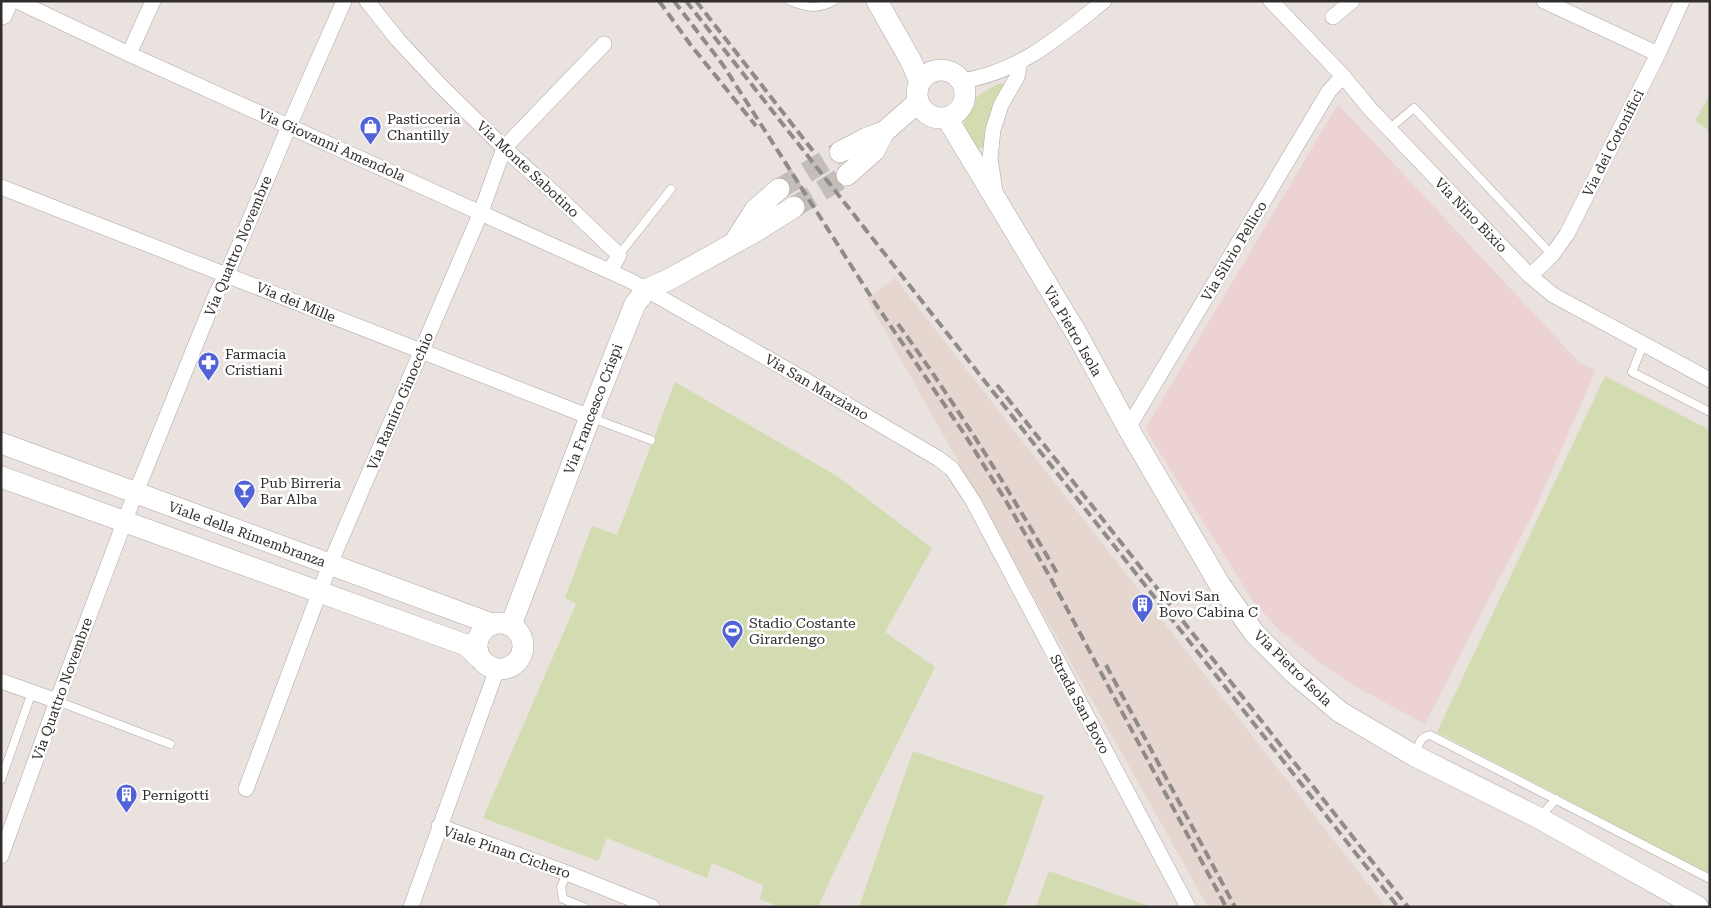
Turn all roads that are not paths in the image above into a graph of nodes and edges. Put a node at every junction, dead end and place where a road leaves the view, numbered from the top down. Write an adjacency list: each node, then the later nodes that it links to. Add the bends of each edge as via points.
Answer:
1 (6, 1): 14 (main road)
2 (18, 1): 17 (street, Via Giovanni Amendola)
3 (152, 1): 17 (street)
4 (344, 1): 24 (street, Via Quattro Novembre)
5 (366, 1): 27 (street, Via Monte Sabotino, via 441,86)
6 (790, 1): 7 (lane, via 807,8)
7 (834, 1)
8 (876, 1): 22 (street, via 911,61)
9 (1104, 1): 19 (street, via 1036,54)
10 (1271, 1): 20 (street, Via Nino Bixio)
11 (1352, 1): 15 (street)
12 (1544, 1): 18 (street)
13 (1682, 1): 18 (street, Via dei Cotonifici)
14 (1, 13)
15 (1333, 18)
16 (604, 44): 27 (street, Via Ramiro Ginocchio)
17 (129, 54): 24 (street, Via Giovanni Amendola)
18 (1658, 54): 38 (street, Via dei Cotonifici, via 1566,234)
19 (1020, 62): 21 (street, via 979,78); 33 (street, via 1017,78 1001,105 993,130 990,158)
20 (1343, 76): 25 (street, Via Nino Bixio); 48 (street, Via Silvio Pellico, via 1329,91)
21 (961, 81): 22 (street, via 948,71 932,72 925,76); 23 (street, via 965,99 955,114)
22 (919, 92): 23 (street, via 922,110 938,118); 26 (street)
23 (947, 118): 33 (street, Via Pietro Isola)
24 (289, 126): 35 (street, Via Giovanni Amendola); 40 (street, Via Quattro Novembre)
25 (1389, 129): 38 (lane, via 1414,108); 41 (street, Via Nino Bixio)
26 (884, 132): 28 (street); 29 (street, via 874,151)
27 (504, 148): 35 (street, Via Ramiro Ginocchio); 37 (street, Via Monte Sabotino)
28 (840, 152)
29 (847, 175)
30 (1, 187): 40 (street, Via dei Mille)
31 (670, 189): 37 (lane)
32 (779, 189): 36 (street, via 755,210)
33 (996, 200): 48 (street, Via Pietro Isola, via 1078,336)
34 (794, 207): 36 (street)
35 (481, 212): 39 (street, Via Giovanni Amendola); 44 (street, Via Ramiro Ginocchio)
36 (734, 242): 42 (street)
37 (619, 254): 39 (street)
38 (1552, 255): 41 (street, Via dei Cotonifici)
39 (610, 272): 42 (street, Via Giovanni Amendola)
40 (227, 274): 44 (street, Via dei Mille); 52 (street, Via Quattro Novembre)
41 (1530, 276): 43 (street, Via Nino Bixio, via 1553,295)
42 (647, 289): 47 (street, Via Francesco Crispi, via 635,304); 53 (street, Via San Marziano, via 938,459 952,469)
43 (1643, 345): 45 (street, Via Nino Bixio); 46 (lane, via 1632,372)
44 (421, 352): 47 (street, Via dei Mille); 55 (street, Via Ramiro Ginocchio)
45 (1710, 380)
46 (1710, 412)
47 (590, 417): 49 (lane); 57 (street, Via Francesco Crispi)
48 (1128, 428): 64 (street, Via Pietro Isola, via 1220,585 1255,634 1340,712)
49 (651, 440)
50 (1, 443): 52 (street, Viale della Rimembranza)
51 (1, 477): 54 (street)
52 (136, 493): 54 (street, Via Quattro Novembre); 55 (street, Viale della Rimembranza)
53 (973, 501): 76 (street, Strada San Bovo)
54 (125, 522): 56 (street); 62 (street, Via Quattro Novembre)
55 (330, 564): 56 (street, Via Ramiro Ginocchio); 57 (street, Viale della Rimembranza)
56 (320, 592): 58 (street, via 466,645); 66 (street, Via Ramiro Ginocchio)
57 (501, 625): 58 (street, via 481,632 476,645); 59 (street, via 516,630 523,642 521,657 511,667)
58 (479, 658): 59 (street)
59 (497, 670): 69 (street)
60 (1, 681): 61 (street)
61 (32, 692): 62 (street); 65 (lane)
62 (57, 701): 63 (lane); 70 (street, Via Quattro Novembre)
63 (170, 744)
64 (1415, 756): 67 (lane, via 1421,740 1430,735); 68 (street, Via Pietro Isola)
65 (1, 780)
66 (246, 789)
67 (1556, 799): 68 (lane); 72 (lane)
68 (1539, 818): 77 (street, Via Pietro Isola)
69 (440, 826): 71 (street, Viale Pinan Cichero); 73 (street, Viale Pinan Cichero)
70 (1, 856)
71 (567, 873): 74 (lane, via 561,887 563,899); 75 (street, Viale Pinan Cichero)
72 (1710, 879)
73 (411, 907)
74 (584, 907)
75 (652, 907)
76 (1188, 907)
77 (1698, 907)

